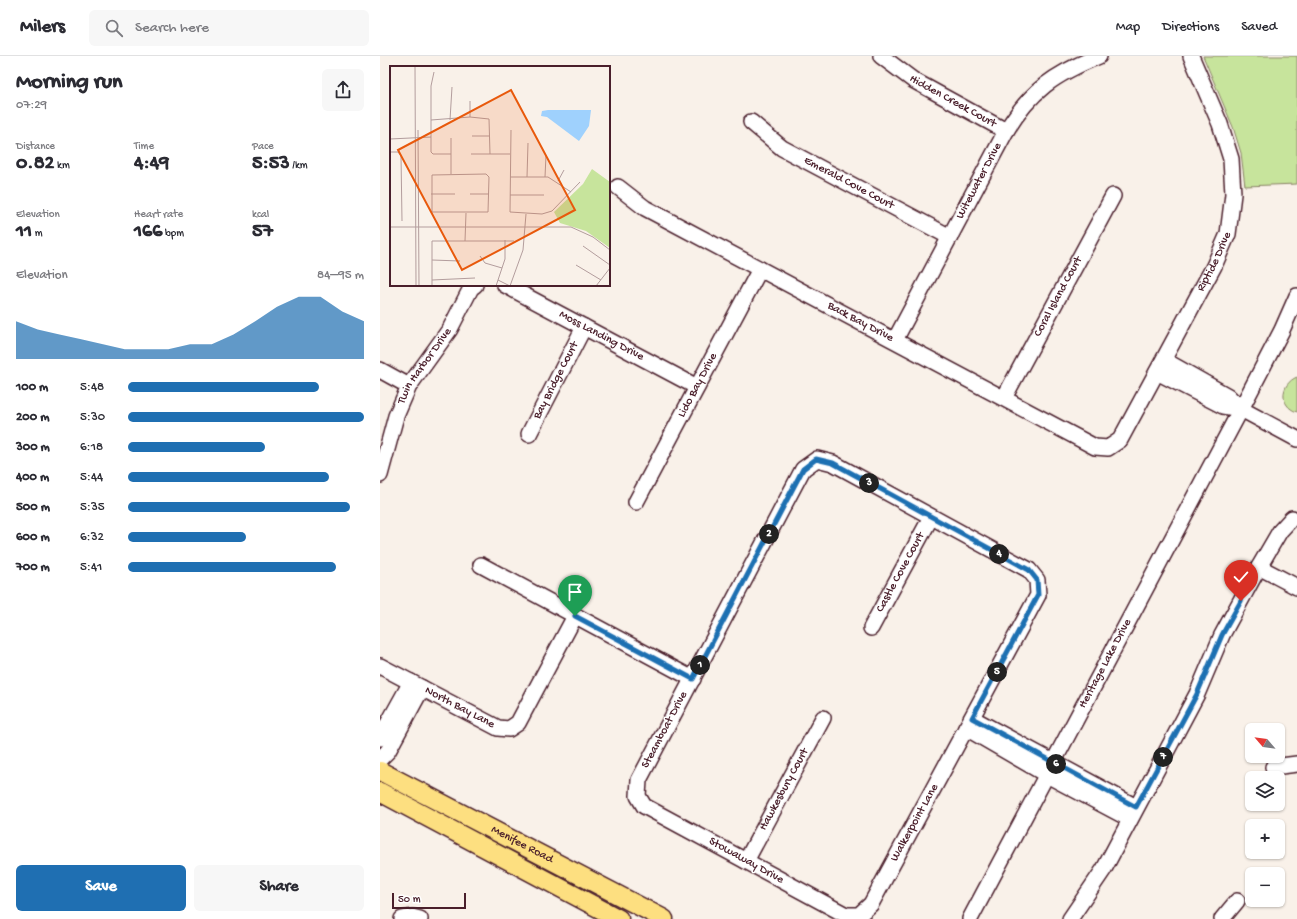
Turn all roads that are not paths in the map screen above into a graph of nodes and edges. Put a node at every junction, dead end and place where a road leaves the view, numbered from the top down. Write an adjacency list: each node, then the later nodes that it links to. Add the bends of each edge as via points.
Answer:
1 (881, 56): 6 (street, Hidden Creek Court, via 913,80)
2 (1099, 56): 4 (street, Witewater Drive)
3 (1191, 56): 16 (street, Riptide Drive, via 1220,124 1231,159 1233,194 1228,234 1214,266)
4 (1070, 61): 6 (street, Witewater Drive, via 1019,110)
5 (751, 122): 9 (street, Emerald Cove Court, via 782,148)
6 (1006, 131): 9 (street, Witewater Drive)
7 (618, 187): 10 (street, Back Bay Drive, via 645,208)
8 (1113, 196): 20 (street, Coral Island Court)
9 (950, 237): 15 (street, Witewater Drive)
10 (760, 269): 15 (street, Back Bay Drive); 19 (street, Lido Bay Drive)
11 (474, 286): 18 (street, Twin Harbor Drive, via 450,329)
12 (507, 286): 14 (street, Moss Landing Drive)
13 (1297, 296): 21 (street, Heritage Lake Drive)
14 (584, 327): 19 (street, Moss Landing Drive); 22 (street, Bay Bridge Court)
15 (895, 340): 20 (street, Back Bay Drive)
16 (1160, 366): 21 (street, via 1228,396); 24 (street, Riptide Drive, via 1120,440)
17 (380, 370): 18 (street)
18 (409, 386): 25 (street, Twin Harbor Drive, via 396,416)
19 (697, 387): 26 (street, Lido Bay Drive)
20 (1004, 398): 24 (street, Back Bay Drive, via 1095,448)
21 (1241, 409): 23 (street); 43 (street, Heritage Lake Drive)
22 (529, 434)
23 (1297, 439)
24 (1108, 448)
25 (380, 475)
26 (636, 502)
27 (931, 517): 33 (street, Castle Cove Court); 35 (street, Steamboat Drive, via 833,463 816,459 803,469); 38 (street, Walkerpoint Lane, via 1029,570 1037,580 1038,595)
28 (1292, 518): 30 (street, via 1280,531)
29 (481, 565): 32 (street)
30 (1259, 567): 31 (street); 47 (street, via 1222,635 1197,694)
31 (1297, 587)
32 (575, 616): 35 (street); 36 (street, North Bay Lane, via 518,723 509,730 498,728)
33 (871, 628)
34 (380, 666): 36 (street, North Bay Lane)
35 (693, 679): 46 (street, Steamboat Drive, via 638,780)
36 (416, 685): 39 (street); 40 (street, via 388,750)
37 (823, 718): 48 (street, Hawkesbury Court)
38 (969, 723): 43 (street); 50 (street, Walkerpoint Lane, via 871,904)
39 (380, 738)
40 (380, 759)
41 (1297, 764): 42 (street)
42 (1273, 767)
43 (1050, 769): 47 (street); 55 (street, Heritage Lake Drive)
44 (380, 771): 54 (main road, Menifee Road)
45 (380, 792): 53 (main road, Menifee Road)
46 (638, 796): 48 (street, Stowaway Drive, via 644,806)
47 (1133, 813): 56 (street, via 1104,869)
48 (746, 861): 50 (street, Stowaway Drive, via 846,915)
49 (1236, 901): 57 (street)
50 (859, 915)
51 (403, 918): 52 (street)
52 (420, 919)
53 (619, 919)
54 (664, 919)
55 (970, 919)
56 (1070, 919)
57 (1222, 919)

